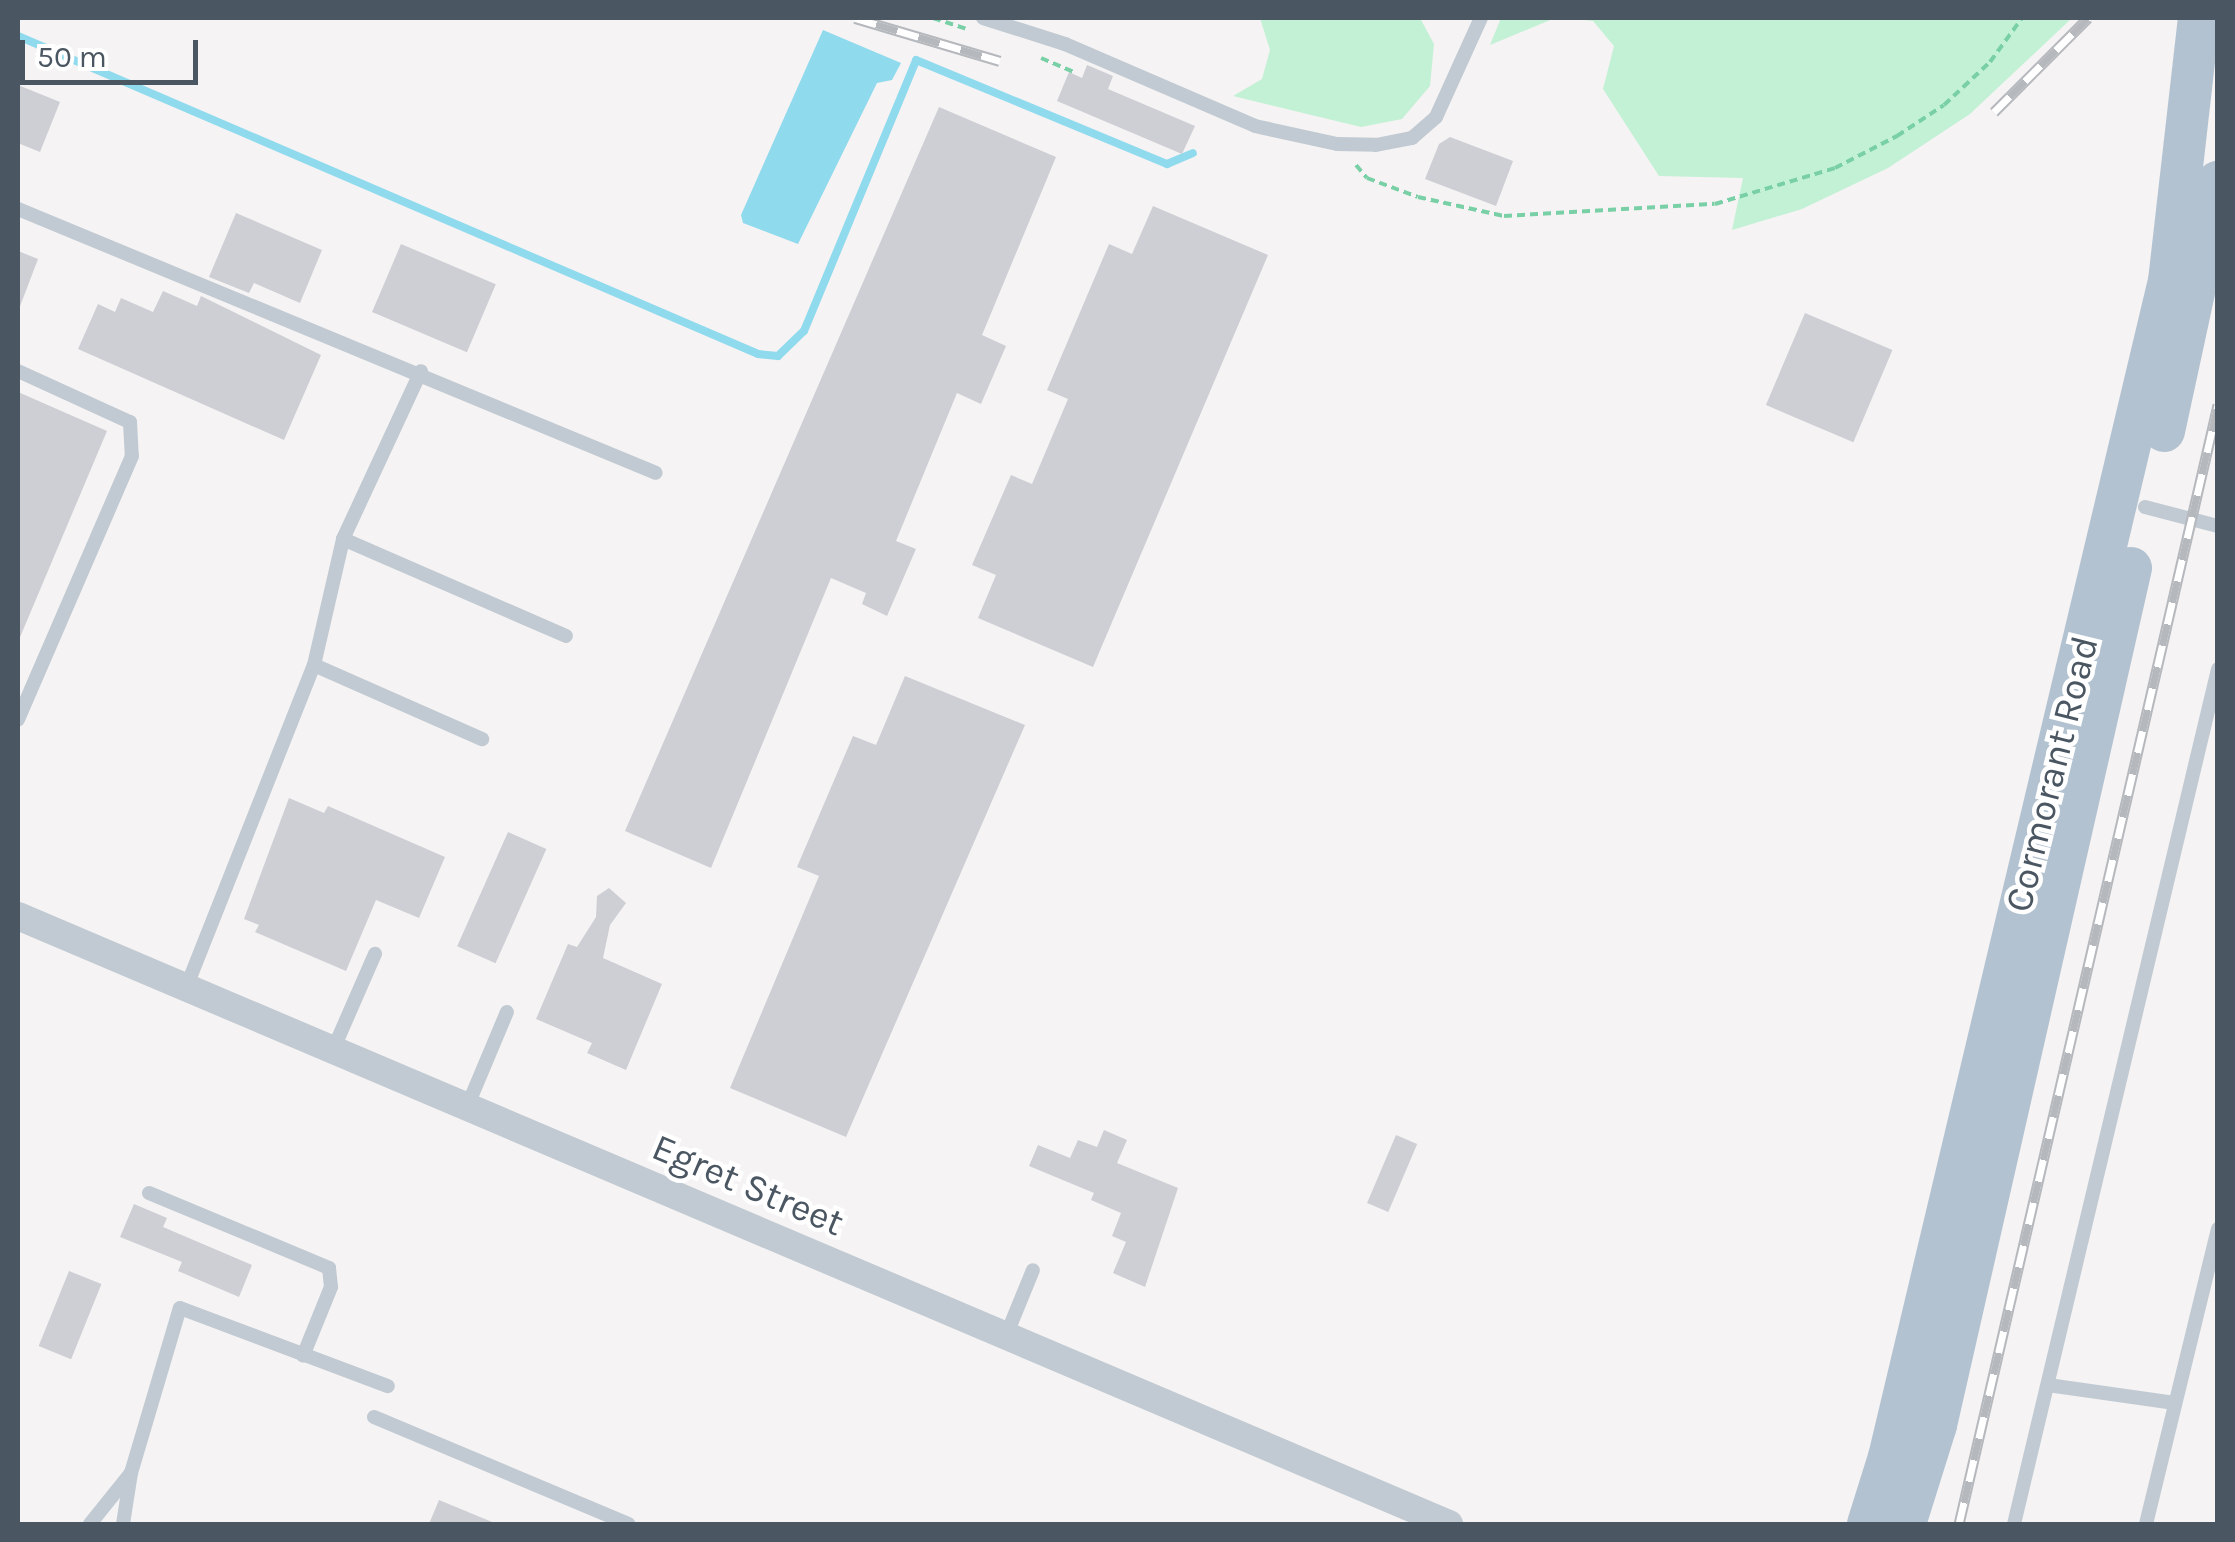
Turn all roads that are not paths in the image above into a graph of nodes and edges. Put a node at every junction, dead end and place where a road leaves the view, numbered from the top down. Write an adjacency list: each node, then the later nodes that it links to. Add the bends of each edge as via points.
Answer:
1 (982, 18): 2 (lane, via 1065,44 1255,126 1337,144 1412,138 1436,117)
2 (1481, 18)
3 (2199, 18): 37 (main road, Cormorant Road, via 2169,282)
4 (2218, 182): 9 (main road, Cormorant Road, via 2200,289)
5 (18, 209): 7 (lane)
6 (18, 371): 15 (lane, via 130,422 132,456)
7 (420, 371): 8 (lane); 11 (lane)
8 (656, 472)
9 (2146, 507): 10 (lane); 38 (main road, Cormorant Road, via 1936,1425)
10 (2218, 526)
11 (343, 539): 12 (lane); 13 (lane)
12 (566, 636)
13 (314, 665): 16 (lane); 19 (lane)
14 (2218, 669): 28 (lane)
15 (18, 719)
16 (482, 739)
17 (18, 916): 19 (street, Egret Street)
18 (375, 954): 21 (lane)
19 (186, 988): 21 (street, Egret Street)
20 (507, 1012): 22 (lane)
21 (333, 1050): 22 (street, Egret Street)
22 (467, 1106): 26 (street, Egret Street)
23 (149, 1193): 27 (lane, via 330,1268 332,1287)
24 (2218, 1229): 30 (lane)
25 (1032, 1270): 26 (lane)
26 (1006, 1336): 36 (street, Egret Street)
27 (303, 1356): 29 (lane); 32 (lane, via 180,1308)
28 (2048, 1385): 30 (lane); 39 (lane)
29 (388, 1386)
30 (2175, 1403): 40 (lane)
31 (374, 1417): 35 (lane)
32 (131, 1473): 33 (lane); 34 (lane)
33 (90, 1524)
34 (123, 1524)
35 (628, 1524)
36 (1450, 1524)
37 (1868, 1524)
38 (1905, 1524)
39 (2014, 1524)
40 (2146, 1524)

